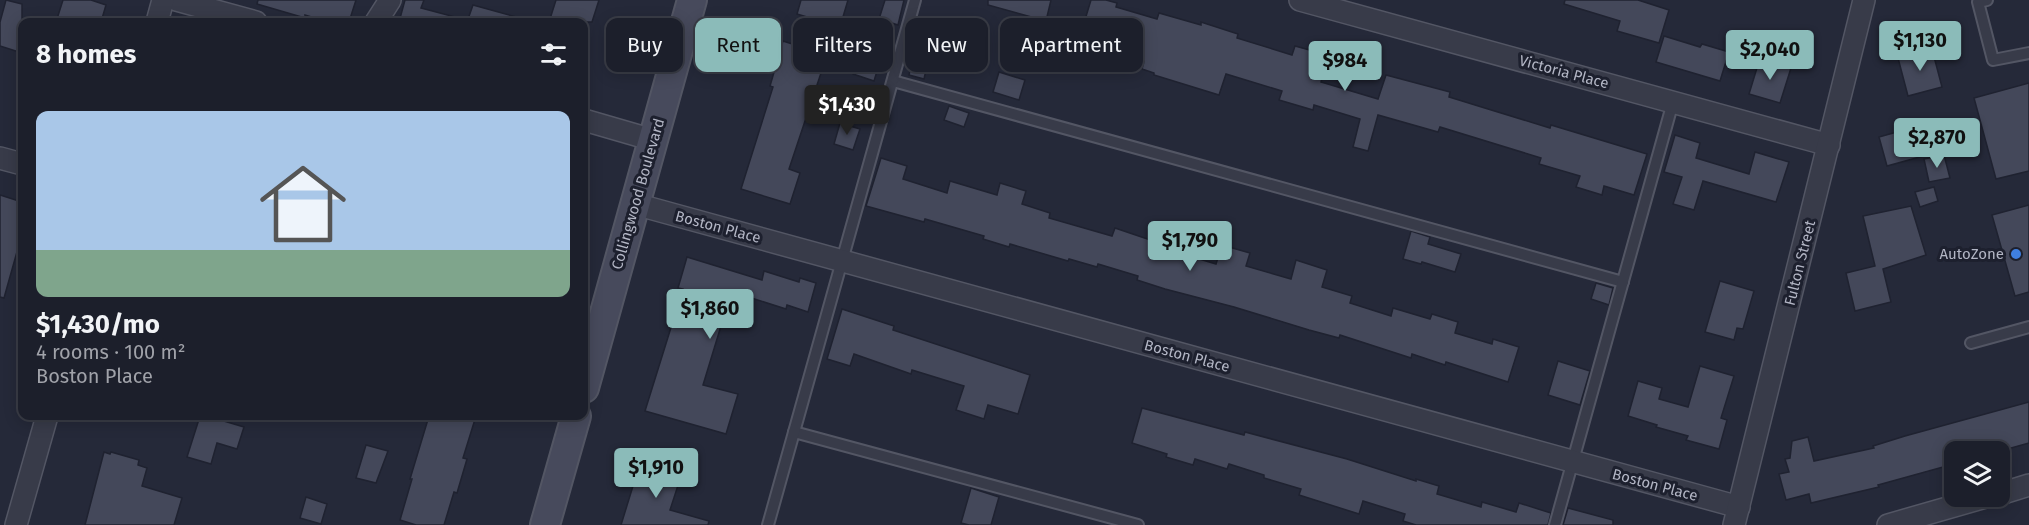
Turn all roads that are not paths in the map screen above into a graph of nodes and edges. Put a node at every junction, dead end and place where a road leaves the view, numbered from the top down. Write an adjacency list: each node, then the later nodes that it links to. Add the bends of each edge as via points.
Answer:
1 (163, 0): 9 (street)
2 (176, 0): 10 (street)
3 (390, 0): 11 (street)
4 (692, 0): 16 (main road, Collingwood Boulevard)
5 (915, 0): 13 (lane)
6 (1300, 0): 14 (street, Victoria Place)
7 (1864, 0): 17 (street, Fulton Street)
8 (1987, 0): 12 (lane, via 1978,2 1993,60)
9 (158, 18)
10 (241, 18)
11 (379, 18)
12 (2029, 53)
13 (892, 81): 21 (lane); 22 (lane)
14 (1673, 102): 17 (street, Victoria Place); 22 (lane)
15 (588, 121): 16 (street)
16 (653, 140): 20 (main road, Collingwood Boulevard)
17 (1829, 145): 34 (street, Fulton Street)
18 (0, 158): 19 (street)
19 (18, 163)
20 (635, 204): 21 (street, Boston Place); 23 (main road, Collingwood Boulevard)
21 (842, 261): 29 (lane); 30 (street, Boston Place)
22 (1623, 282): 30 (lane)
23 (592, 325): 26 (main road, Collingwood Boulevard)
24 (2029, 327): 25 (lane)
25 (1971, 343)
26 (588, 356)
27 (47, 420): 35 (street)
28 (575, 420): 36 (main road)
29 (794, 432): 37 (lane); 38 (lane)
30 (1573, 463): 34 (street, Boston Place); 39 (lane)
31 (2029, 485): 32 (street)
32 (2010, 491)
33 (1951, 507): 40 (street)
34 (1736, 516)
35 (16, 525)
36 (545, 525)
37 (768, 525)
38 (1138, 525)
39 (1555, 525)
40 (1888, 525)

